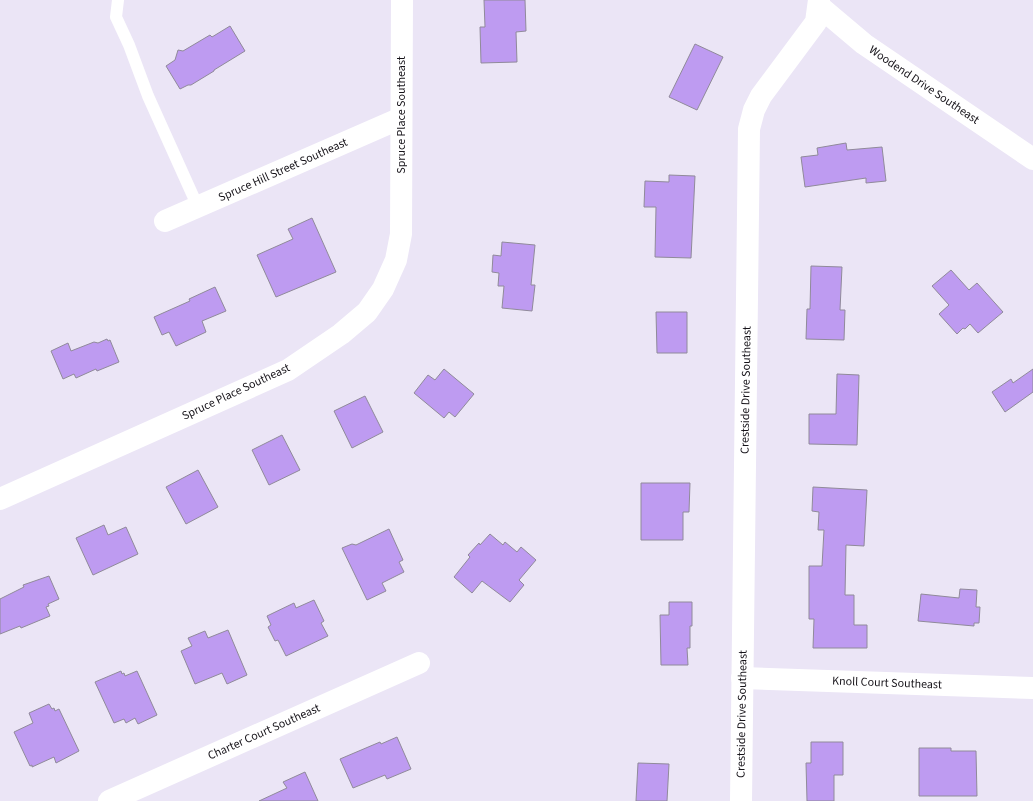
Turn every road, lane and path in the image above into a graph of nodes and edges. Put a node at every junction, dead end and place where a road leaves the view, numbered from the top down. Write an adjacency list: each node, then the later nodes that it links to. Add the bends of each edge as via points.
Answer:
1 (118, 0): 6 (lane, via 116,17)
2 (402, 0): 4 (street, Spruce Place Southeast)
3 (819, 3): 5 (street, Woodend Drive Southeast, via 864,44); 10 (street, Crestside Drive Southeast, via 816,22 761,96 749,129)
4 (401, 118): 6 (street, Spruce Hill Street Southeast); 8 (street, Spruce Place Southeast, via 401,234 396,260 383,289 367,312 341,334 288,370)
5 (1033, 159)
6 (198, 207): 7 (street, Spruce Hill Street Southeast)
7 (165, 221)
8 (0, 499)
9 (419, 663): 12 (street, Charter Court Southeast)
10 (742, 678): 11 (street, Knoll Court Southeast); 13 (street, Crestside Drive Southeast)
11 (1033, 688)
12 (109, 801)
13 (740, 801)

